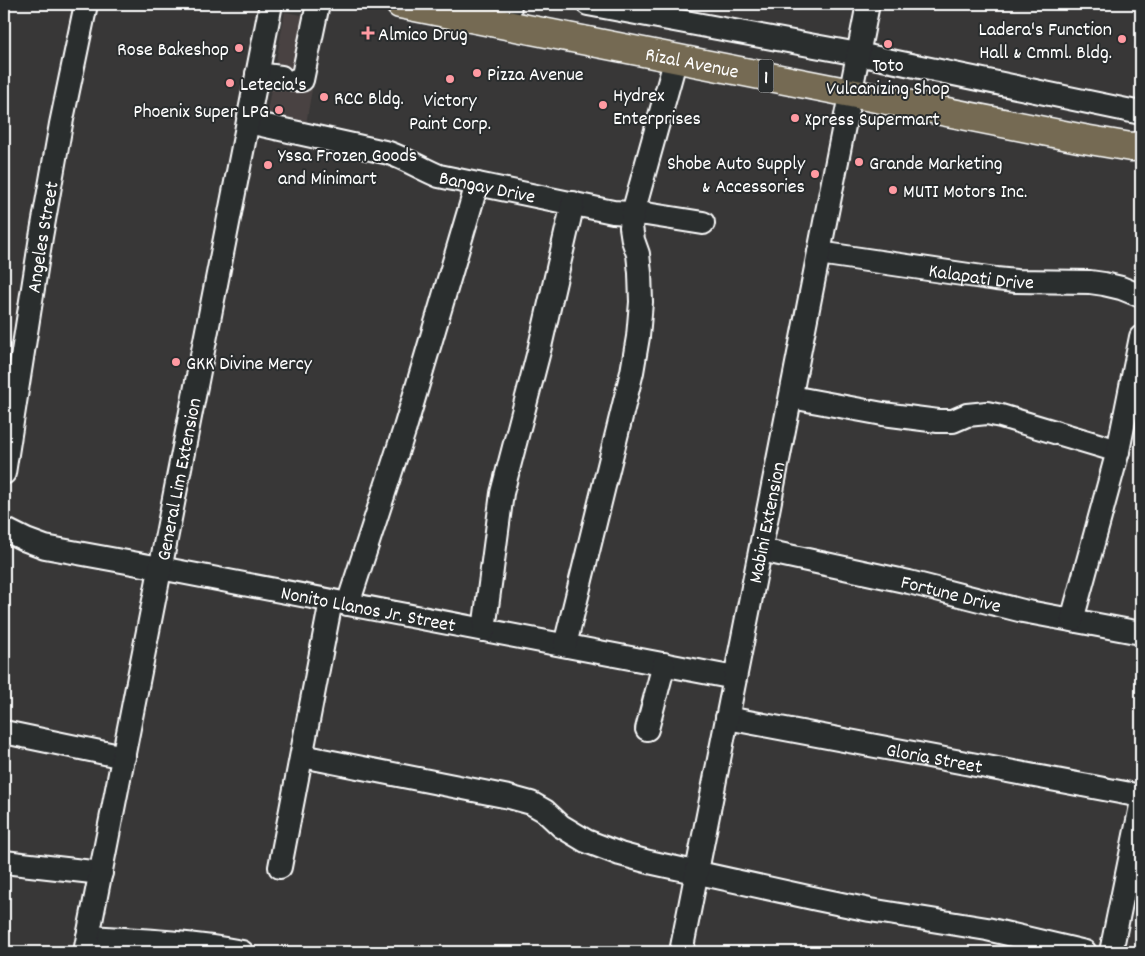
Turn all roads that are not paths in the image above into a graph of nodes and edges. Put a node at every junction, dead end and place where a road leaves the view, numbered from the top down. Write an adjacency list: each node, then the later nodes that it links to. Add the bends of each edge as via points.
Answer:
1 (86, 4): 24 (street, Angeles Street, via 41,237)
2 (271, 4): 10 (street, General Lim Extension)
3 (318, 4): 10 (street, via 302,80)
4 (400, 4): 7 (main road, Rizal Avenue / 1)
5 (588, 4): 8 (street)
6 (868, 4): 8 (street, Mabini Extension)
7 (509, 14): 9 (main road, Rizal Avenue / 1)
8 (858, 54): 11 (street, Mabini Extension); 12 (street)
9 (676, 58): 11 (main road, Rizal Avenue / 1); 17 (street)
10 (257, 74): 13 (street, General Lim Extension)
11 (851, 93): 14 (main road, Rizal Avenue / 1); 19 (street, Mabini Extension)
12 (1141, 113)
13 (248, 122): 15 (street, Bangay Drive, via 388,153 439,176); 27 (street, General Lim Extension)
14 (1138, 149)
15 (477, 184): 16 (street, Bangay Drive); 28 (street, via 405,428)
16 (573, 203): 17 (street, Bangay Drive); 30 (street, via 502,494)
17 (633, 213): 18 (street, Bangay Drive); 32 (street, via 631,227 640,273 638,337)
18 (703, 222)
19 (819, 254): 20 (street, Kalapati Drive, via 996,279 1090,282); 22 (street, Mabini Extension)
20 (1141, 296)
21 (1141, 337): 23 (street)
22 (791, 397): 23 (street, via 938,421 987,413); 26 (street, Mabini Extension)
23 (1118, 451): 29 (street)
24 (4, 473)
25 (4, 529): 27 (street, Nonito Llanos Jr. Street, via 45,547)
26 (761, 550): 29 (street, Fortune Drive); 34 (street, Mabini Extension)
27 (160, 568): 28 (street, Nonito Llanos Jr. Street); 39 (street, General Lim Extension)
28 (339, 602): 30 (street, Nonito Llanos Jr. Street); 38 (street)
29 (1072, 620): 31 (street, Fortune Drive)
30 (484, 630): 32 (street, Nonito Llanos Jr. Street)
31 (1141, 633)
32 (565, 645): 33 (street, Nonito Llanos Jr. Street)
33 (664, 664): 34 (street, Nonito Llanos Jr. Street); 36 (street)
34 (735, 678): 35 (street, Mabini Extension)
35 (727, 718): 40 (street, Gloria Street); 45 (street, Mabini Extension)
36 (647, 729)
37 (4, 732): 39 (street)
38 (302, 756): 43 (street); 45 (street, via 531,803 586,841 620,854)
39 (124, 757): 44 (street, General Lim Extension)
40 (1141, 796)
41 (1141, 806): 50 (street)
42 (4, 862): 44 (street)
43 (280, 867)
44 (101, 873): 46 (street, General Lim Extension)
45 (697, 873): 48 (street, Mabini Extension); 49 (street, via 852,906 987,929)
46 (87, 945): 47 (street, via 184,943)
47 (242, 952)
48 (681, 952)
49 (1085, 952)
50 (1111, 952)

